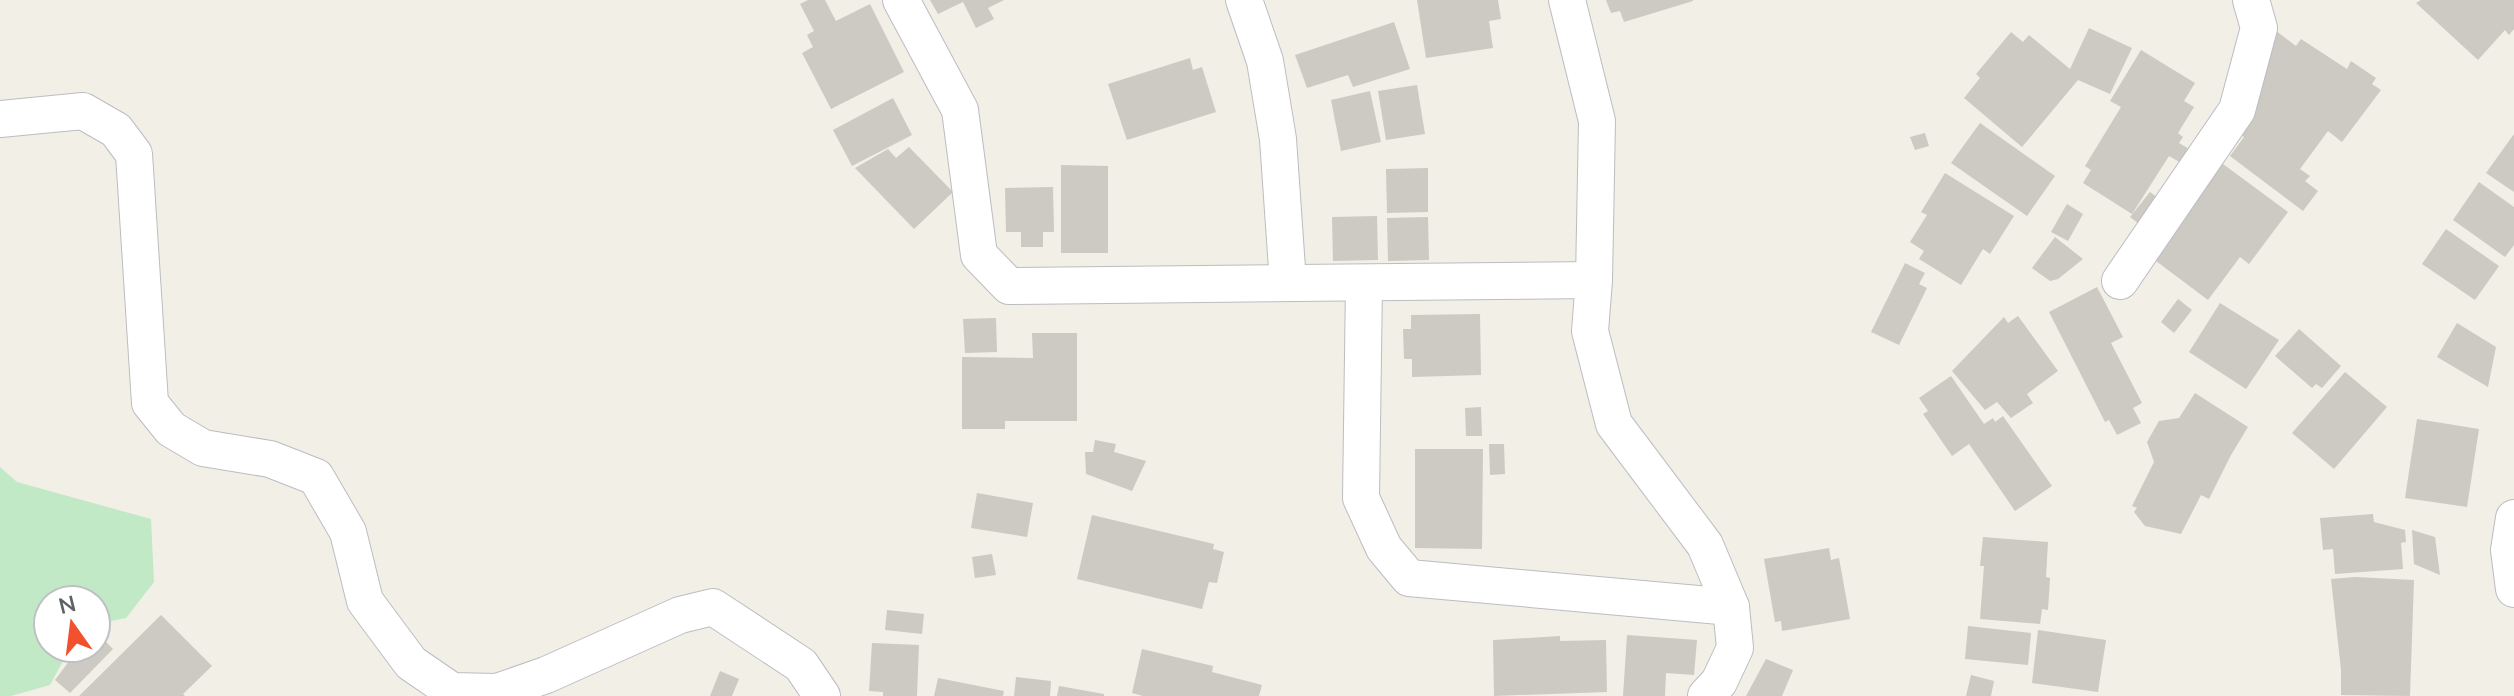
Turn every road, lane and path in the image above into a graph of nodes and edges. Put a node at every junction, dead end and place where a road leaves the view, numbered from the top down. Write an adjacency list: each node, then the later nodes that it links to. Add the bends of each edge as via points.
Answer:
1 (901, 0): 8 (street, via 960,110 979,255 1009,286)
2 (1244, 0): 8 (street, via 1265,61 1278,139)
3 (1567, 0): 6 (street, via 1597,121)
4 (2251, 0): 7 (street, via 2259,28 2237,110)
5 (0, 119): 13 (street, via 83,111 116,130 134,154 150,403 171,429 203,448 270,459 316,477 348,532 365,601 411,663 452,691 497,692 680,615 713,607 801,665)
6 (1594, 280): 9 (street); 12 (street, via 1590,331 1614,424 1705,545)
7 (2120, 281)
8 (1288, 283): 9 (street)
9 (1364, 283): 12 (street, via 1361,498 1384,548 1409,578)
10 (2514, 518): 11 (street, via 2509,550)
11 (2514, 589)
12 (1731, 607): 14 (street, via 1735,648)
13 (822, 696)
14 (1706, 696)

